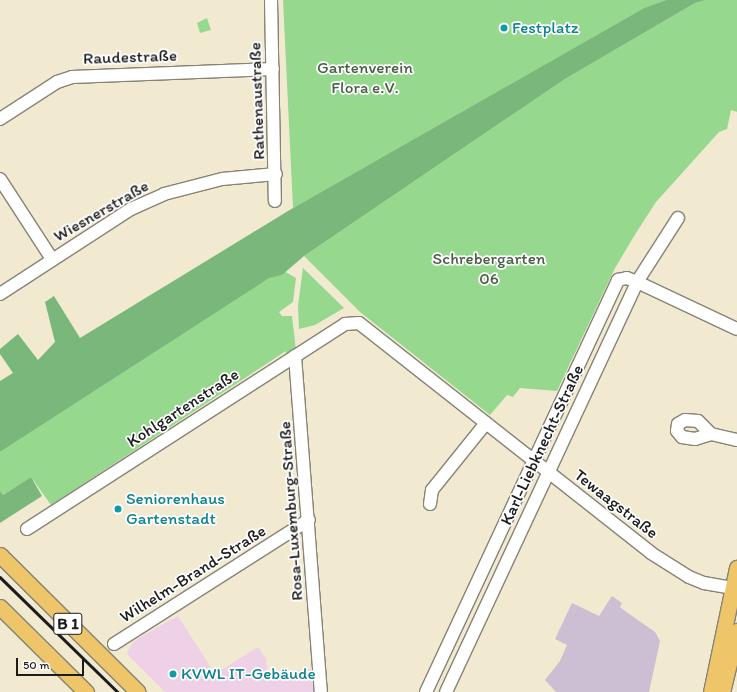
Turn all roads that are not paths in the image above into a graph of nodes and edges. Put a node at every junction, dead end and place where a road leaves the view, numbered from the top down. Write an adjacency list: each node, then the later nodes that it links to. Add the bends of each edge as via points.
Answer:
1 (271, 0): 2 (street, Rathenaustraße)
2 (273, 69): 3 (street, Raudestraße, via 72,77 57,82); 4 (street, Rathenaustraße)
3 (0, 119)
4 (276, 174): 6 (street, Rathenaustraße); 8 (street, Wiesnerstraße, via 222,179 164,194 131,209)
5 (0, 179): 8 (street)
6 (275, 201)
7 (678, 218): 9 (street, Karl-Liebknecht-Straße)
8 (52, 259): 10 (street, Wiesnerstraße)
9 (637, 282): 12 (street); 17 (street, Karl-Liebknecht-Straße, via 621,278); 18 (street, Karl-Liebknecht-Straße)
10 (0, 294)
11 (359, 322): 13 (street, Kohlgartenstraße, via 345,324); 14 (street, Tewaagstraße)
12 (737, 329)
13 (296, 356): 20 (street, Rosa-Luxemburg-Straße); 21 (street, Kohlgartenstraße)
14 (486, 423): 17 (street, Tewaagstraße); 19 (street, via 432,490)
15 (711, 434): 16 (street)
16 (737, 440)
17 (533, 461): 18 (street, Tewaagstraße); 28 (street, Karl-Liebknecht-Straße)
18 (548, 473): 24 (street, Tewaagstraße, via 670,566 704,583); 32 (street, Karl-Liebknecht-Straße)
19 (430, 504)
20 (309, 520): 27 (street, Wilhelm-Brand-Straße); 31 (street, Rosa-Luxemburg-Straße)
21 (27, 529)
22 (0, 555): 30 (main road, B 1)
23 (737, 568): 24 (main road)
24 (734, 588): 33 (main road)
25 (0, 607): 29 (main road, B 1)
26 (736, 640): 34 (main road)
27 (114, 644)
28 (429, 687): 32 (street, Karl-Liebknecht-Straße)
29 (86, 692)
30 (138, 692)
31 (321, 692)
32 (447, 692)
33 (711, 692)
34 (722, 692)

